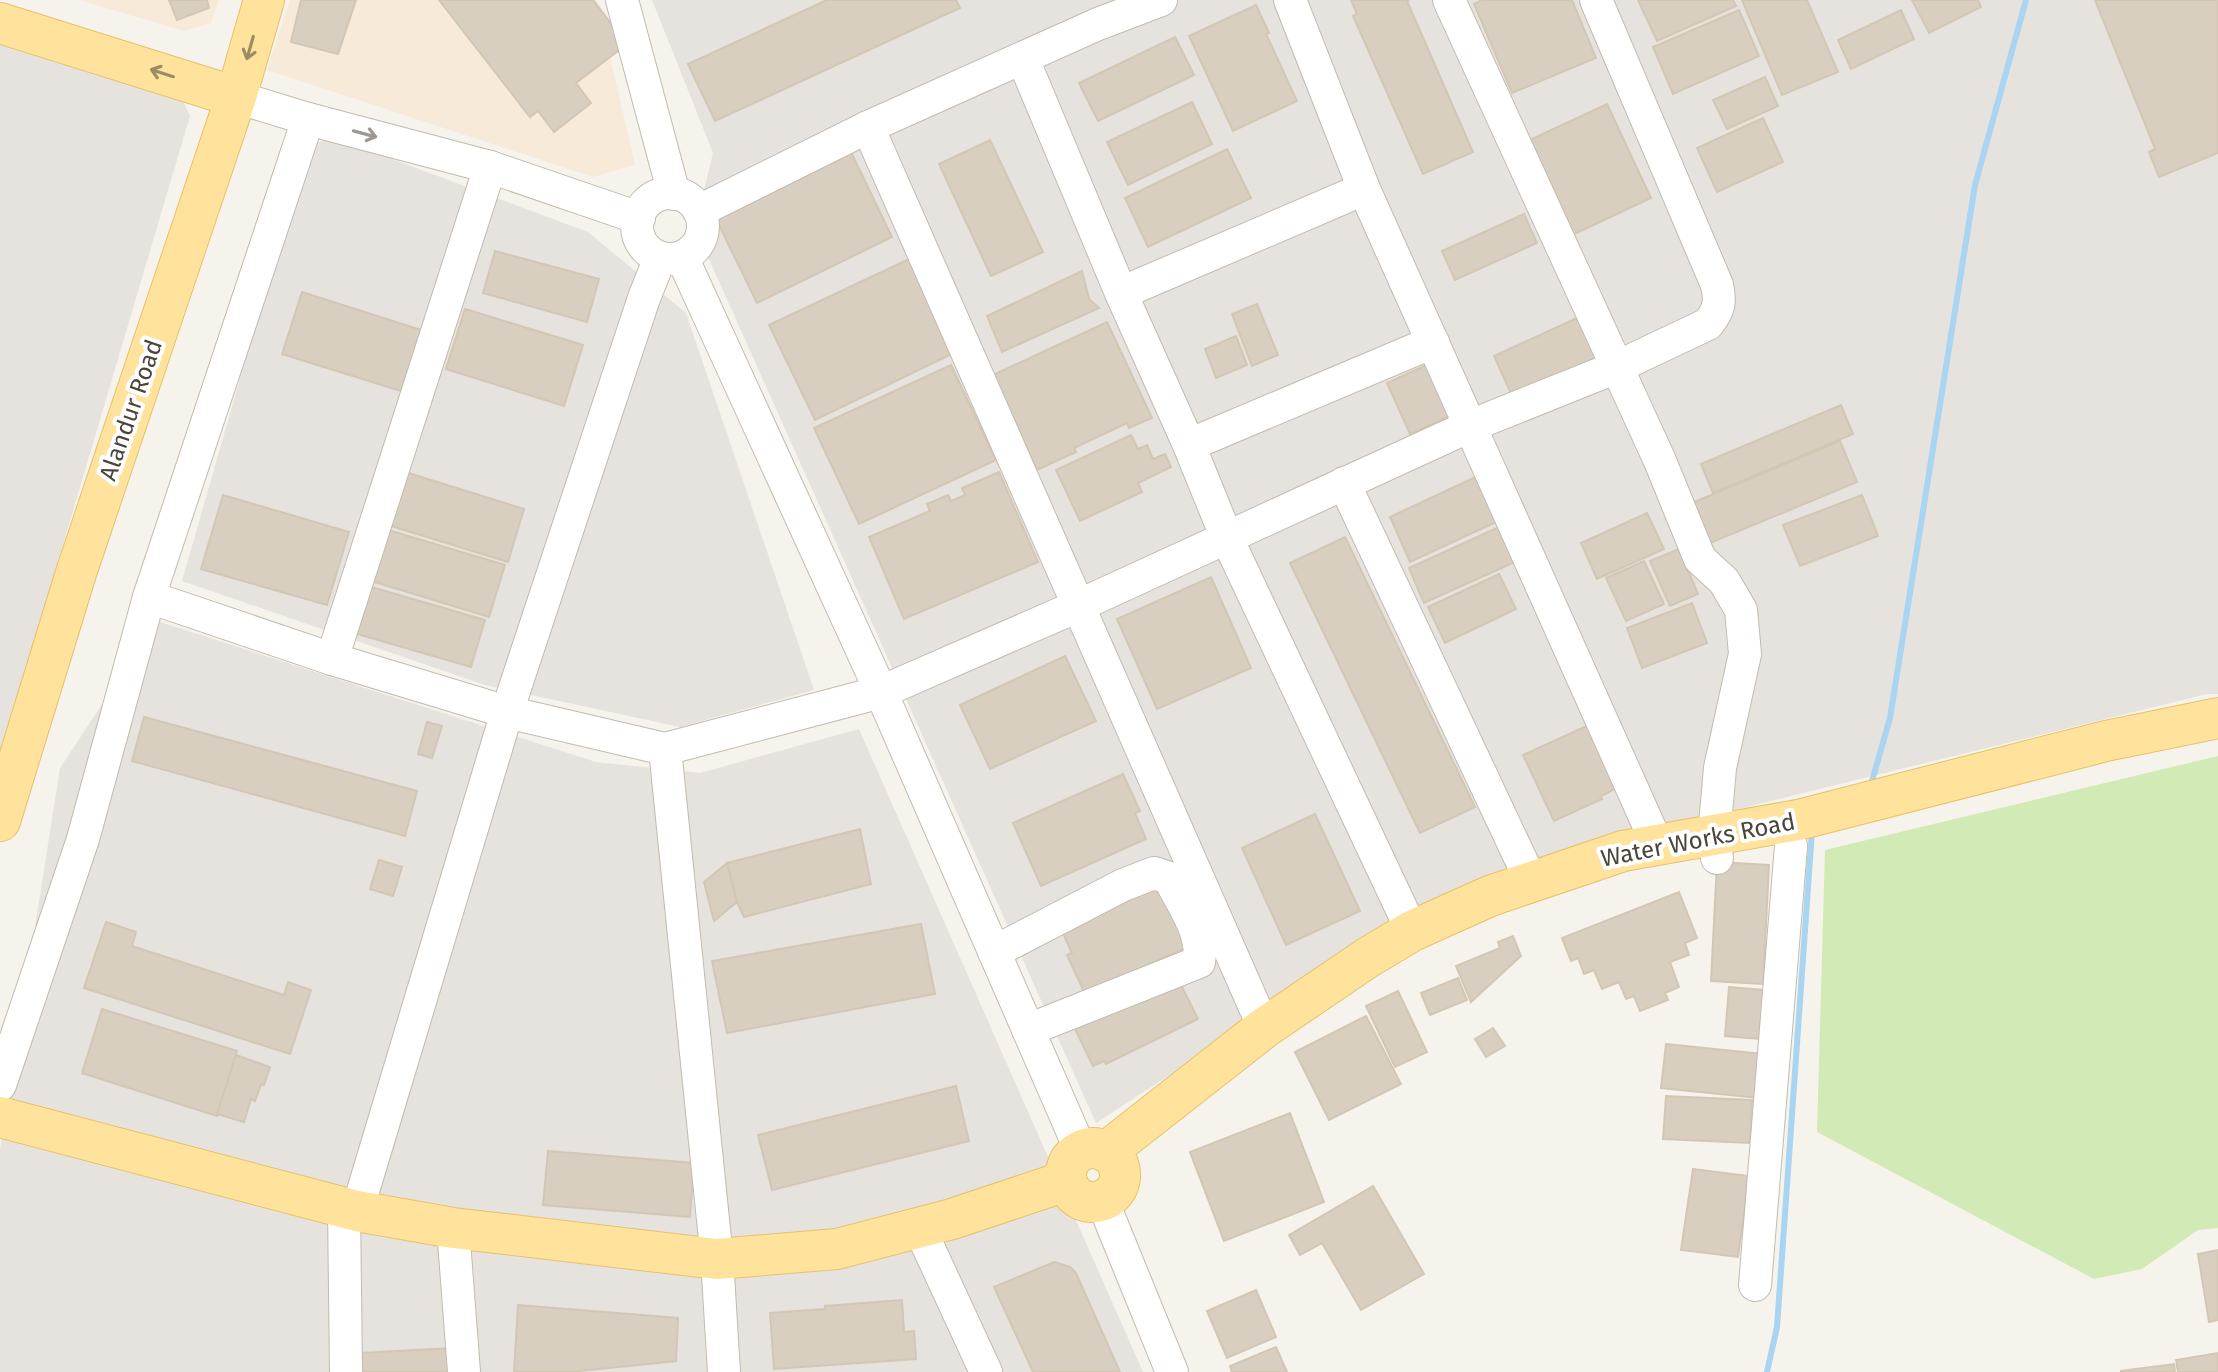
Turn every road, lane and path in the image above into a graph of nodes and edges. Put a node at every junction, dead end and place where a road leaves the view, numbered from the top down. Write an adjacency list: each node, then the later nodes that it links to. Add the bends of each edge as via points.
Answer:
1 (264, 0): 10 (main road, Alandur Road, one-way to 10)
2 (622, 0): 15 (street)
3 (1161, 0): 7 (street)
4 (1290, 0): 14 (street)
5 (1449, 0): 20 (street)
6 (1596, 0): 20 (street, via 1720,298 1708,324)
7 (1094, 12): 9 (street)
8 (0, 23): 10 (main road, one-way to 8)
9 (1023, 59): 12 (street); 18 (street)
10 (236, 97): 11 (street); 33 (main road, Alandur Road, via 76,573)
11 (308, 119): 13 (street, one-way to 13); 25 (street)
12 (868, 127): 15 (street); 26 (street)
13 (490, 167): 16 (street); 27 (street)
14 (1364, 189): 18 (street); 19 (street)
15 (687, 202): 16 (street, via 664,194 646,204); 17 (street, via 702,221 699,242 692,251)
16 (639, 218): 17 (street, via 642,244 650,252)
17 (671, 257): 28 (street); 29 (street, via 644,298)
18 (1121, 293): 22 (street)
19 (1433, 342): 21 (street); 22 (street)
20 (1617, 367): 21 (street); 36 (street, via 1700,559 1724,581 1741,610 1745,654 1720,768)
21 (1470, 426): 23 (street); 35 (street)
22 (1189, 445): 24 (street)
23 (1344, 483): 24 (street); 37 (street)
24 (1226, 536): 26 (street); 38 (street)
25 (149, 597): 27 (street); 43 (street, via 83,839)
26 (1080, 605): 28 (street); 41 (street)
27 (332, 659): 29 (street)
28 (881, 692): 32 (street); 39 (street)
29 (507, 712): 32 (street); 46 (street)
30 (2218, 718): 34 (main road, Water Works Road, via 2106,741)
31 (2218, 739): 34 (main road, Water Works Road)
32 (665, 749): 49 (street)
33 (0, 821)
34 (1809, 832): 36 (main road, Water Works Road); 50 (street)
35 (1657, 844): 36 (main road, Water Works Road); 37 (main road, Water Works Road)
36 (1716, 847): 40 (main road, Water Works Road, via 1527,908)
37 (1531, 881): 38 (main road, Water Works Road)
38 (1412, 931): 40 (main road, Water Works Road)
39 (994, 952): 42 (street); 42 (street, via 1154,873 1169,878 1197,933 1199,962)
40 (1373, 969): 41 (main road, Water Works Road); 45 (main road, Water Works Road, via 1279,1045)
41 (1264, 1028): 45 (main road, Water Works Road)
42 (1028, 1030): 45 (street)
43 (0, 1085)
44 (0, 1117): 46 (main road)
45 (1095, 1171): 47 (main road); 55 (street)
46 (351, 1209): 48 (main road); 51 (street)
47 (919, 1227): 49 (main road, via 837,1249); 54 (street)
48 (453, 1228): 49 (main road); 52 (street)
49 (717, 1259): 53 (street)
50 (1755, 1285)
51 (346, 1372)
52 (464, 1372)
53 (724, 1372)
54 (986, 1372)
55 (1172, 1372)

